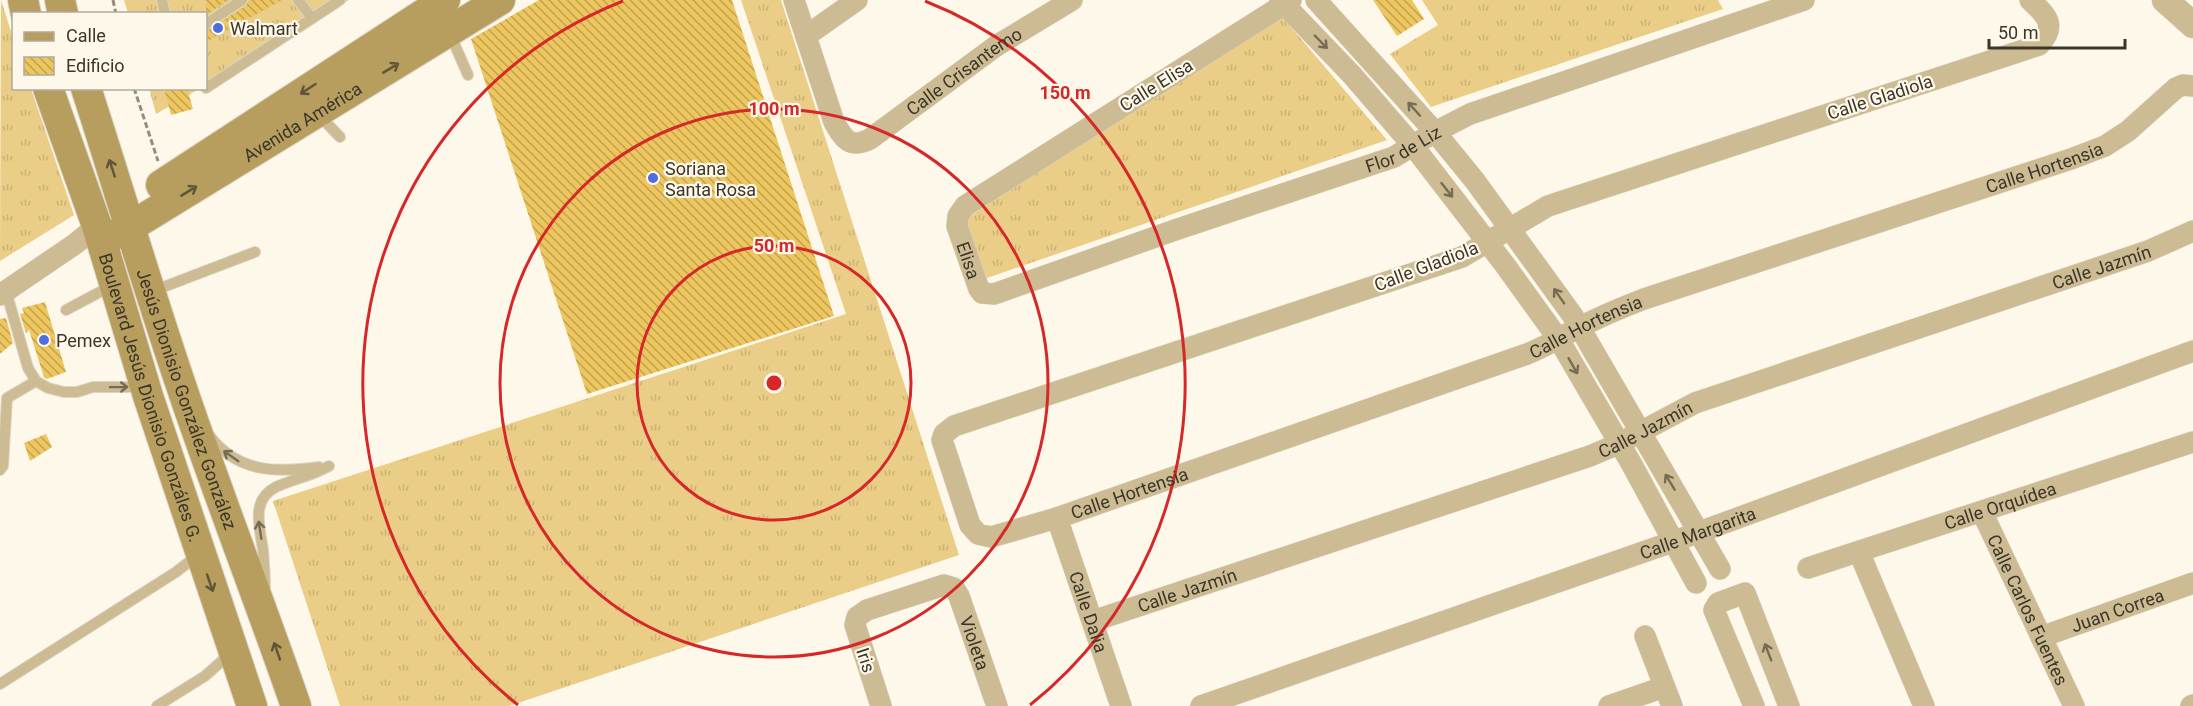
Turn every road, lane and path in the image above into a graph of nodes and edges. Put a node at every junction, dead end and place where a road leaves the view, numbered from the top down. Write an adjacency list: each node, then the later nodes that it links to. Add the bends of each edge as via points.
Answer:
1 (242, 0): 15 (lane)
2 (298, 0): 14 (lane)
3 (340, 0): 14 (lane)
4 (500, 0): 13 (main road, Avenida América)
5 (794, 0): 17 (street)
6 (857, 0): 17 (street)
7 (1072, 0): 17 (street, Calle Crisantemo, via 996,46 859,144 845,139 834,122)
8 (1316, 0): 25 (street, one-way to 8)
9 (1804, 0): 25 (street, Flor de Liz, via 1470,114)
10 (2030, 0): 31 (street, Calle Gladiola, via 2049,22 2049,31 2039,45 1548,206)
11 (2165, 0): 16 (street)
12 (1285, 2): 27 (street, one-way to 27); 29 (street, Calle Elisa)
13 (441, 13): 18 (lane); 24 (main road, Avenida América, one-way to 13); 28 (main road, Avenida América, one-way to 28)
14 (312, 18): 20 (lane)
15 (207, 23)
16 (2193, 25)
17 (806, 36)
18 (468, 75)
19 (2191, 85): 41 (street, Calle Hortensia, via 2170,93 2128,131 2104,146 1644,299)
20 (207, 86)
21 (49, 90): 33 (main road, Boulevard Jesús Dionisio Gonzáles G.)
22 (87, 90): 30 (main road, Jesús Dionisio González González, one-way to 22)
23 (135, 90): 28 (path)
24 (317, 113): 26 (lane); 30 (main road, Avenida América, one-way to 24)
25 (1435, 132): 27 (street, Flor de Liz); 31 (street)
26 (340, 137)
27 (1414, 147): 34 (street, one-way to 34); 38 (street, Flor de Liz, via 1386,160)
28 (165, 183): 30 (main road, Avenida América)
29 (961, 210): 38 (street, Elisa, via 957,226 979,289 982,293)
30 (127, 218): 33 (main road, Avenida América); 37 (main road, Jesús Dionisio González González)
31 (1512, 229): 34 (street, Calle Gladiola); 41 (street, one-way to 31)
32 (2193, 231): 47 (street, Calle Jazmín, via 2148,250 1695,403)
33 (91, 237): 36 (main road, Boulevard Jesús Dionisio Gonzáles G.); 39 (street)
34 (1488, 242): 42 (street); 53 (street, Calle Gladiola, via 1462,257 954,426 942,440)
35 (255, 252): 37 (lane)
36 (115, 285): 40 (lane); 45 (main road, Boulevard Jesús Dionisio Gonzáles G.)
37 (150, 292): 46 (main road, Jesús Dionisio González González)
38 (999, 292)
39 (3, 293): 44 (lane)
40 (66, 310)
41 (1580, 327): 42 (street, Calle Hortensia); 47 (street)
42 (1558, 340): 49 (street, one-way to 49); 52 (street, Calle Hortensia)
43 (2193, 351): 54 (street, Calle Margarita)
44 (36, 381): 45 (lane, one-way to 45, via 64,392 93,387); 50 (lane, via 7,398)
45 (145, 387): 57 (main road, Boulevard Jesús Dionisio Gonzáles G.)
46 (187, 406): 62 (main road, Jesús Dionisio González González); 62 (lane, one-way to 46, via 266,590 258,521 261,501 274,488 328,466 292,471 235,460 215,444)
47 (1640, 432): 49 (street, Calle Jazmín); 54 (street, one-way to 47)
48 (2193, 442): 51 (street, Calle Orquídea)
49 (1618, 444): 55 (street); 64 (street, Calle Jazmín)
50 (0, 470)
51 (1982, 512): 56 (street, Calle Orquídea); 66 (street, Calle Carlos Fuentes)
52 (1057, 518): 53 (street, Calle Hortensia, via 991,537 978,534); 64 (street, Calle Dalia)
53 (970, 525)
54 (1699, 532): 55 (street, Calle Margarita); 59 (street)
55 (1675, 541): 60 (street); 76 (street, Calle Margarita)
56 (1859, 552): 58 (street, Calle Orquídea); 80 (street)
57 (200, 554): 67 (main road, Boulevard Jesús Dionisio Gonzáles G., one-way to 67); 68 (lane)
58 (1808, 568)
59 (1720, 569)
60 (1696, 583)
61 (2193, 583): 66 (street, Juan Correa)
62 (262, 609): 72 (main road, Jesús Dionisio González González, one-way to 62)
63 (860, 614): 73 (street, Iris, via 855,625); 74 (street, Violeta, via 941,586 954,588)
64 (1093, 621): 75 (street, Calle Dalia)
65 (1645, 636): 69 (street)
66 (2041, 637): 81 (street, Calle Carlos Fuentes)
67 (233, 651): 70 (lane, via 205,676); 71 (main road, Boulevard Jesús Dionisio Gonzáles G.)
68 (0, 684)
69 (1668, 696): 77 (street)
70 (157, 706)
71 (252, 706)
72 (296, 706)
73 (881, 706)
74 (996, 706)
75 (1121, 706)
76 (1201, 706)
77 (1609, 706)
78 (1754, 706): 79 (street, one-way to 78, via 1745,593 1715,605 1714,610)
79 (1789, 706)
80 (1924, 706)
81 (2074, 706)

